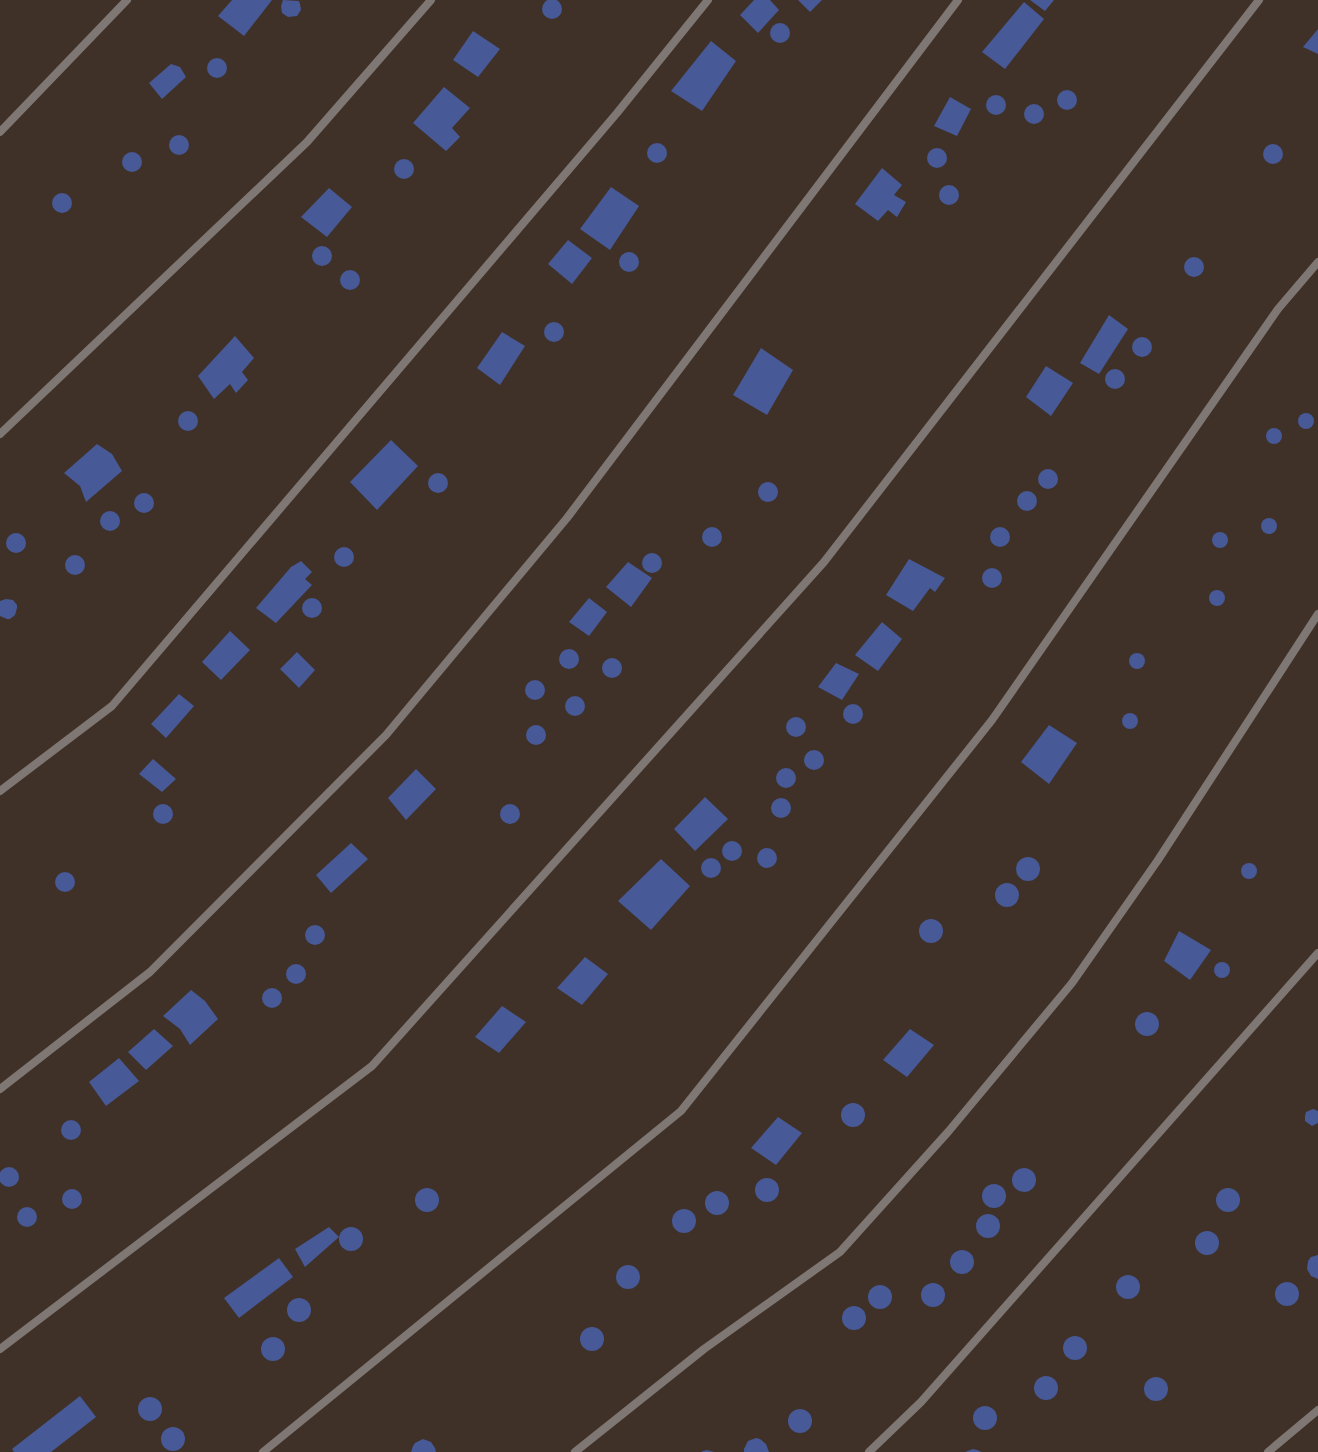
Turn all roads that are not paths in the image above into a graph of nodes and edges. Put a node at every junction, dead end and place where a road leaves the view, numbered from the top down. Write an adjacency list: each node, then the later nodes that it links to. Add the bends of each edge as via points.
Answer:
1 (127, 0): 6 (street)
2 (431, 0): 8 (street, via 307,142)
3 (708, 0): 10 (street, via 617,113 112,706)
4 (958, 0): 12 (street, via 567,518 386,735 150,972)
5 (1259, 0): 13 (street, via 824,562 372,1066)
6 (0, 132)
7 (1318, 262): 15 (street, via 1278,309 992,720 681,1111)
8 (0, 434)
9 (1318, 614): 16 (street, via 1158,860 1072,983 943,1137 840,1252 704,1349)
10 (0, 791)
11 (1318, 953): 17 (street, via 921,1402)
12 (0, 1089)
13 (0, 1350)
14 (1318, 1410): 18 (street)
15 (263, 1452)
16 (575, 1452)
17 (869, 1452)
18 (1268, 1452)

